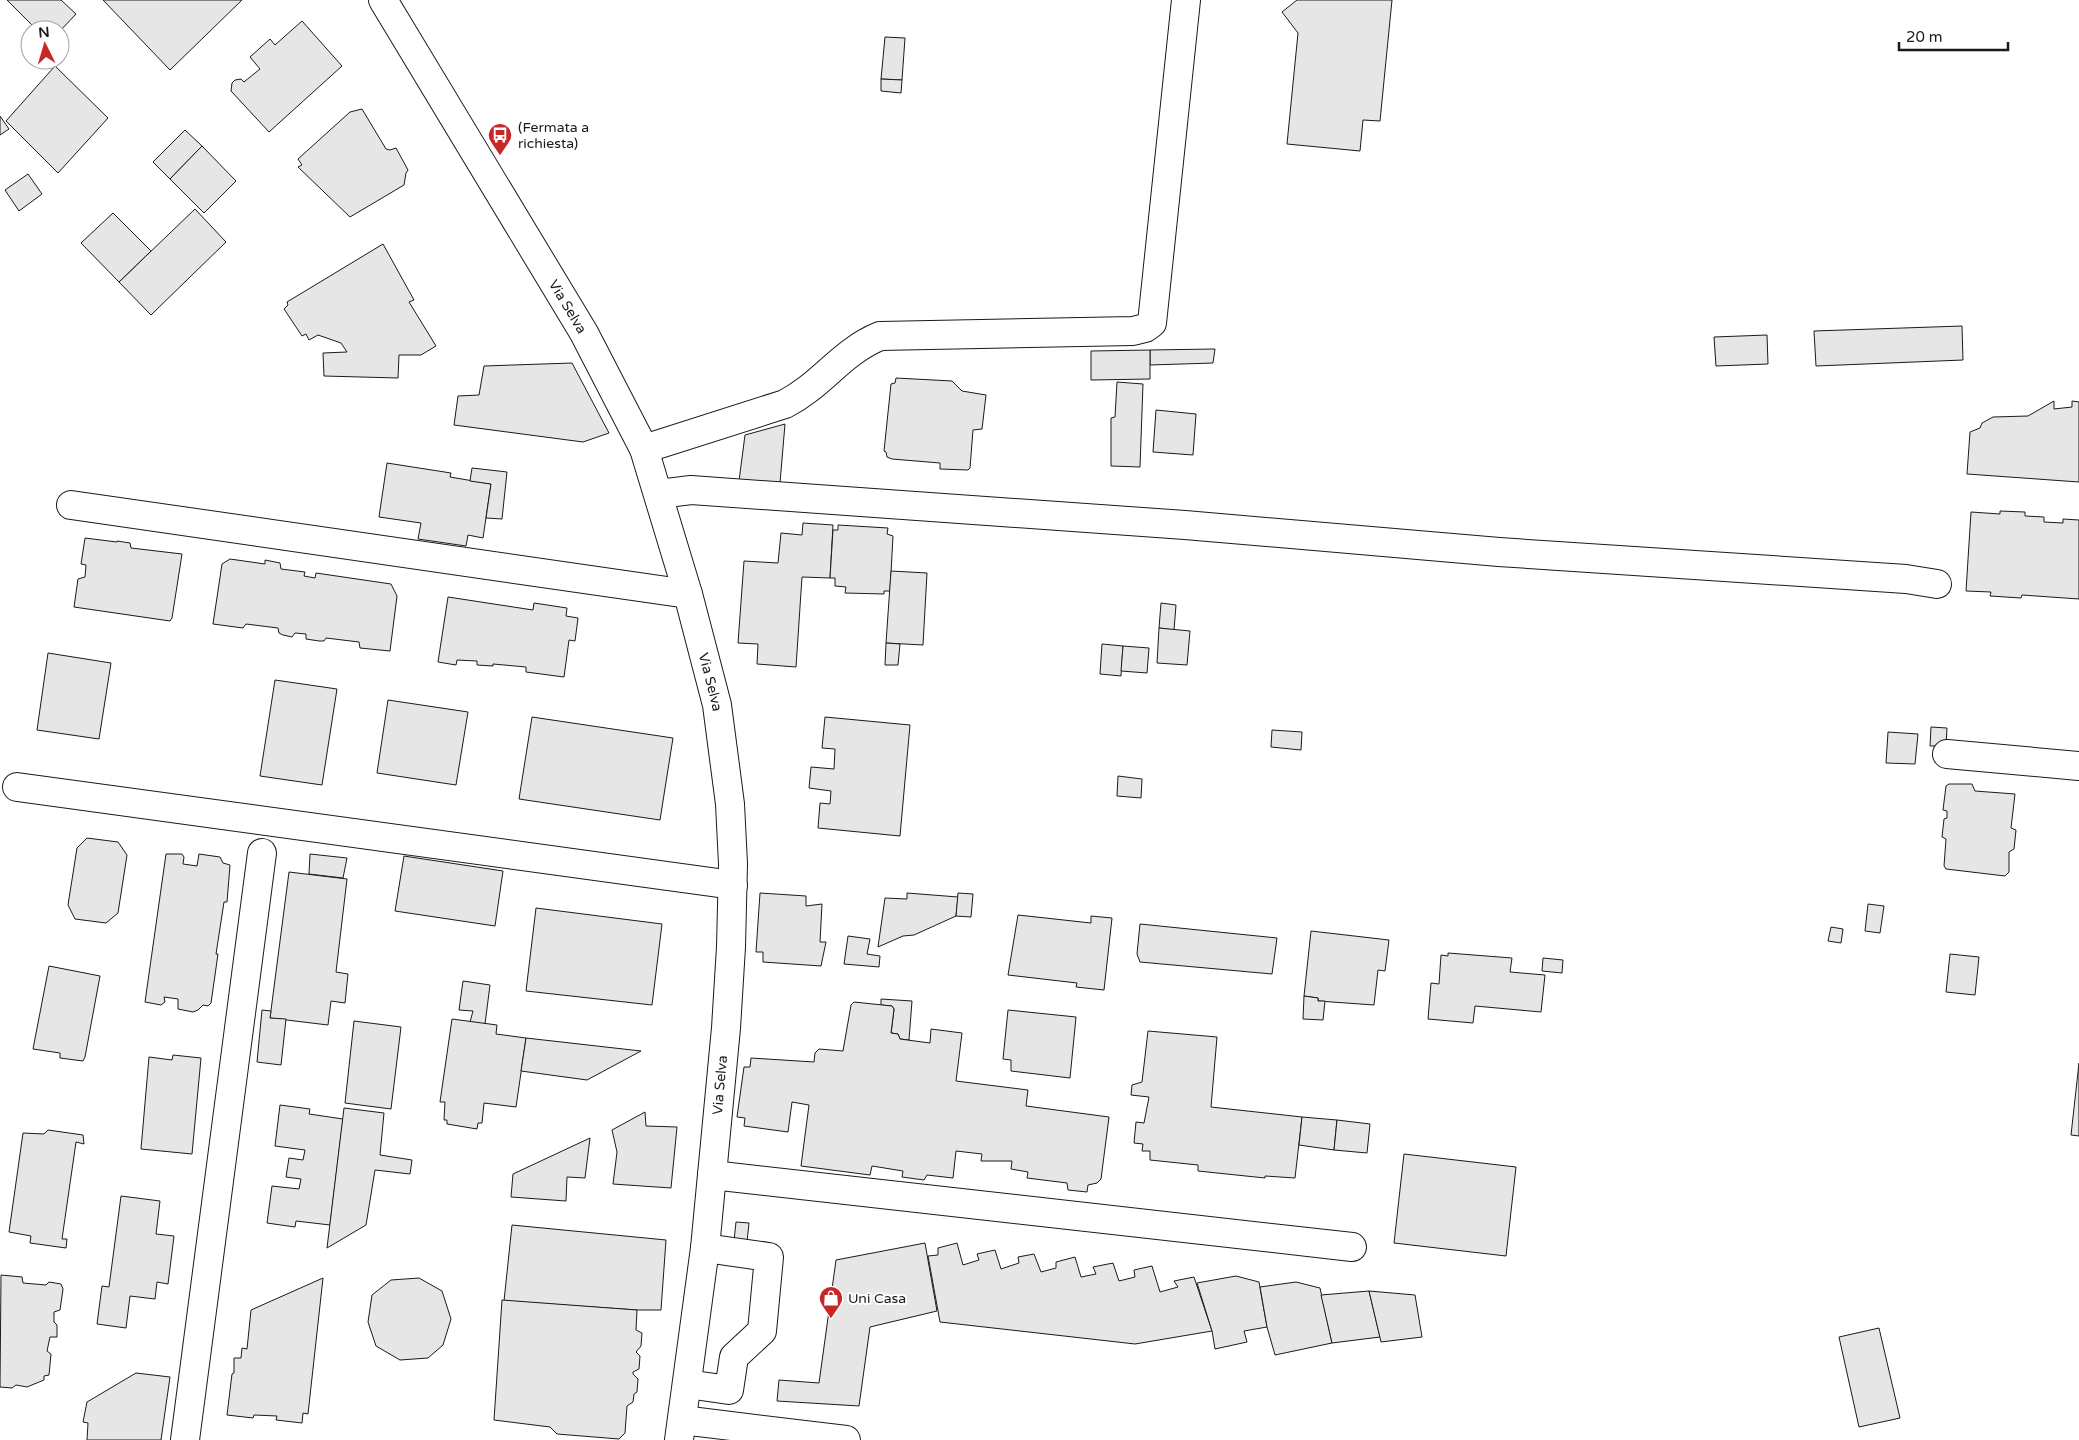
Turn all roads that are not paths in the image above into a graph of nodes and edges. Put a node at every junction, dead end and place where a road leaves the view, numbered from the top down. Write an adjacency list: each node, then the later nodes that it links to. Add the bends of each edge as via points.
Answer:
1 (383, 0): 3 (street, Via Selva, via 584,333)
2 (1186, 0): 3 (street, via 1152,323 1133,331 880,336 848,353 804,394 786,404)
3 (644, 449): 4 (street, Via Selva)
4 (659, 494): 6 (street, via 691,490); 7 (street, Via Selva)
5 (71, 505): 7 (street)
6 (1937, 584)
7 (688, 594): 12 (street, Via Selva, via 717,705 730,804)
8 (1947, 754): 9 (street)
9 (2079, 766)
10 (17, 787): 12 (street)
11 (262, 853): 18 (street)
12 (733, 885): 13 (street, Via Selva, via 726,1028)
13 (712, 1175): 14 (street); 15 (street, Via Selva)
14 (1352, 1247)
15 (705, 1248): 16 (street, Via Selva); 16 (street, via 770,1257 762,1331 734,1357 730,1390)
16 (687, 1384): 17 (street, Via Selva)
17 (680, 1430): 19 (street)
18 (185, 1440)
19 (846, 1440)

